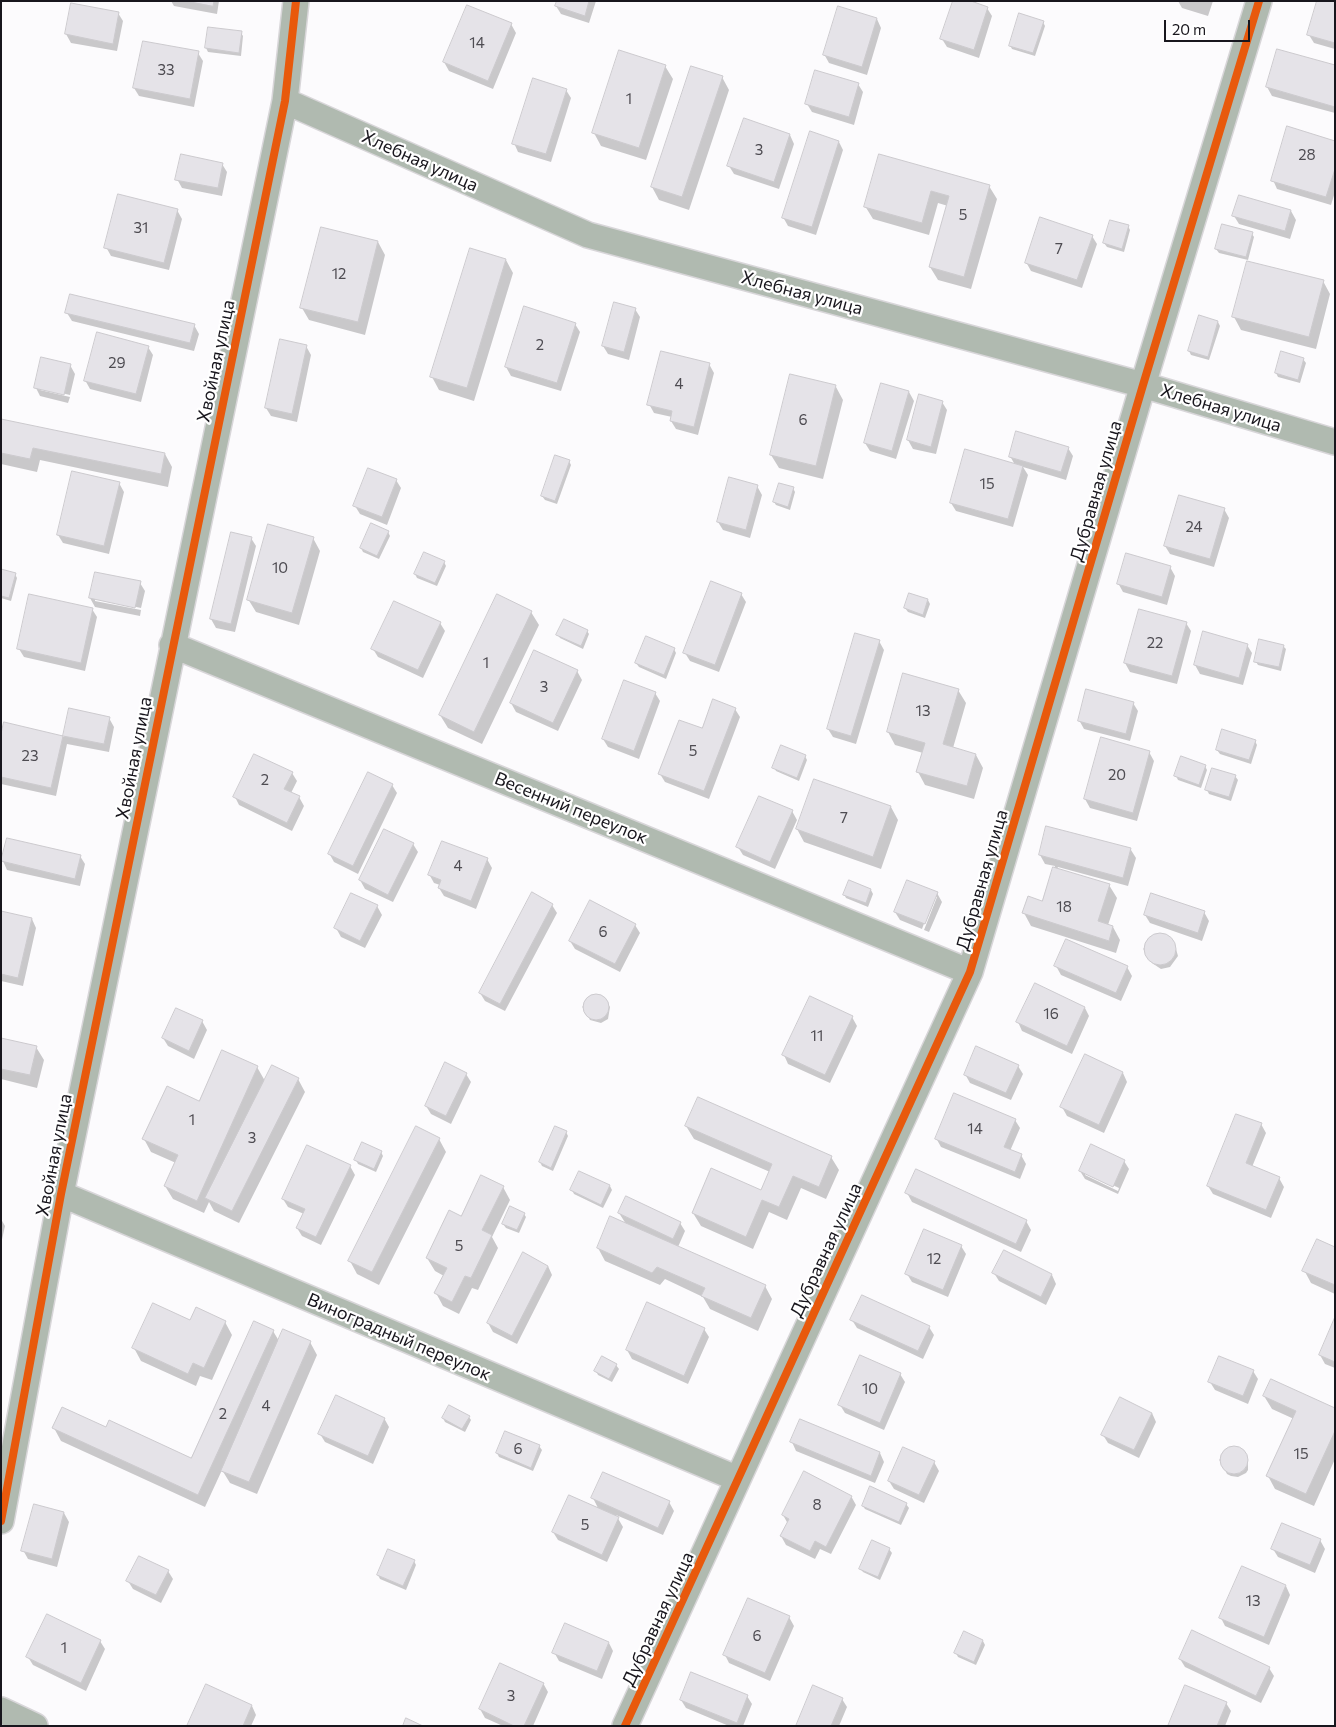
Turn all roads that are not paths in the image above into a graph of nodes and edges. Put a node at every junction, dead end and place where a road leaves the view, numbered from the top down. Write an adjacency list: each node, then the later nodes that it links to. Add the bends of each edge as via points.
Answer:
1 (296, 1): 3 (street, Хвойная улица)
2 (1259, 1): 4 (street, Дубравная улица)
3 (285, 101): 4 (street, Хлебная улица, via 588,235); 6 (street, Хвойная улица)
4 (1142, 385): 5 (street, Хлебная улица); 7 (street, Дубравная улица)
5 (1335, 442)
6 (172, 645): 7 (street, Весенний переулок); 8 (street, Хвойная улица)
7 (970, 972): 9 (street, Дубравная улица)
8 (61, 1194): 9 (street, Виноградный переулок); 10 (street, Хвойная улица)
9 (738, 1479): 13 (street, Дубравная улица)
10 (1, 1520)
11 (1, 1710): 12 (street)
12 (35, 1726)
13 (625, 1726)

